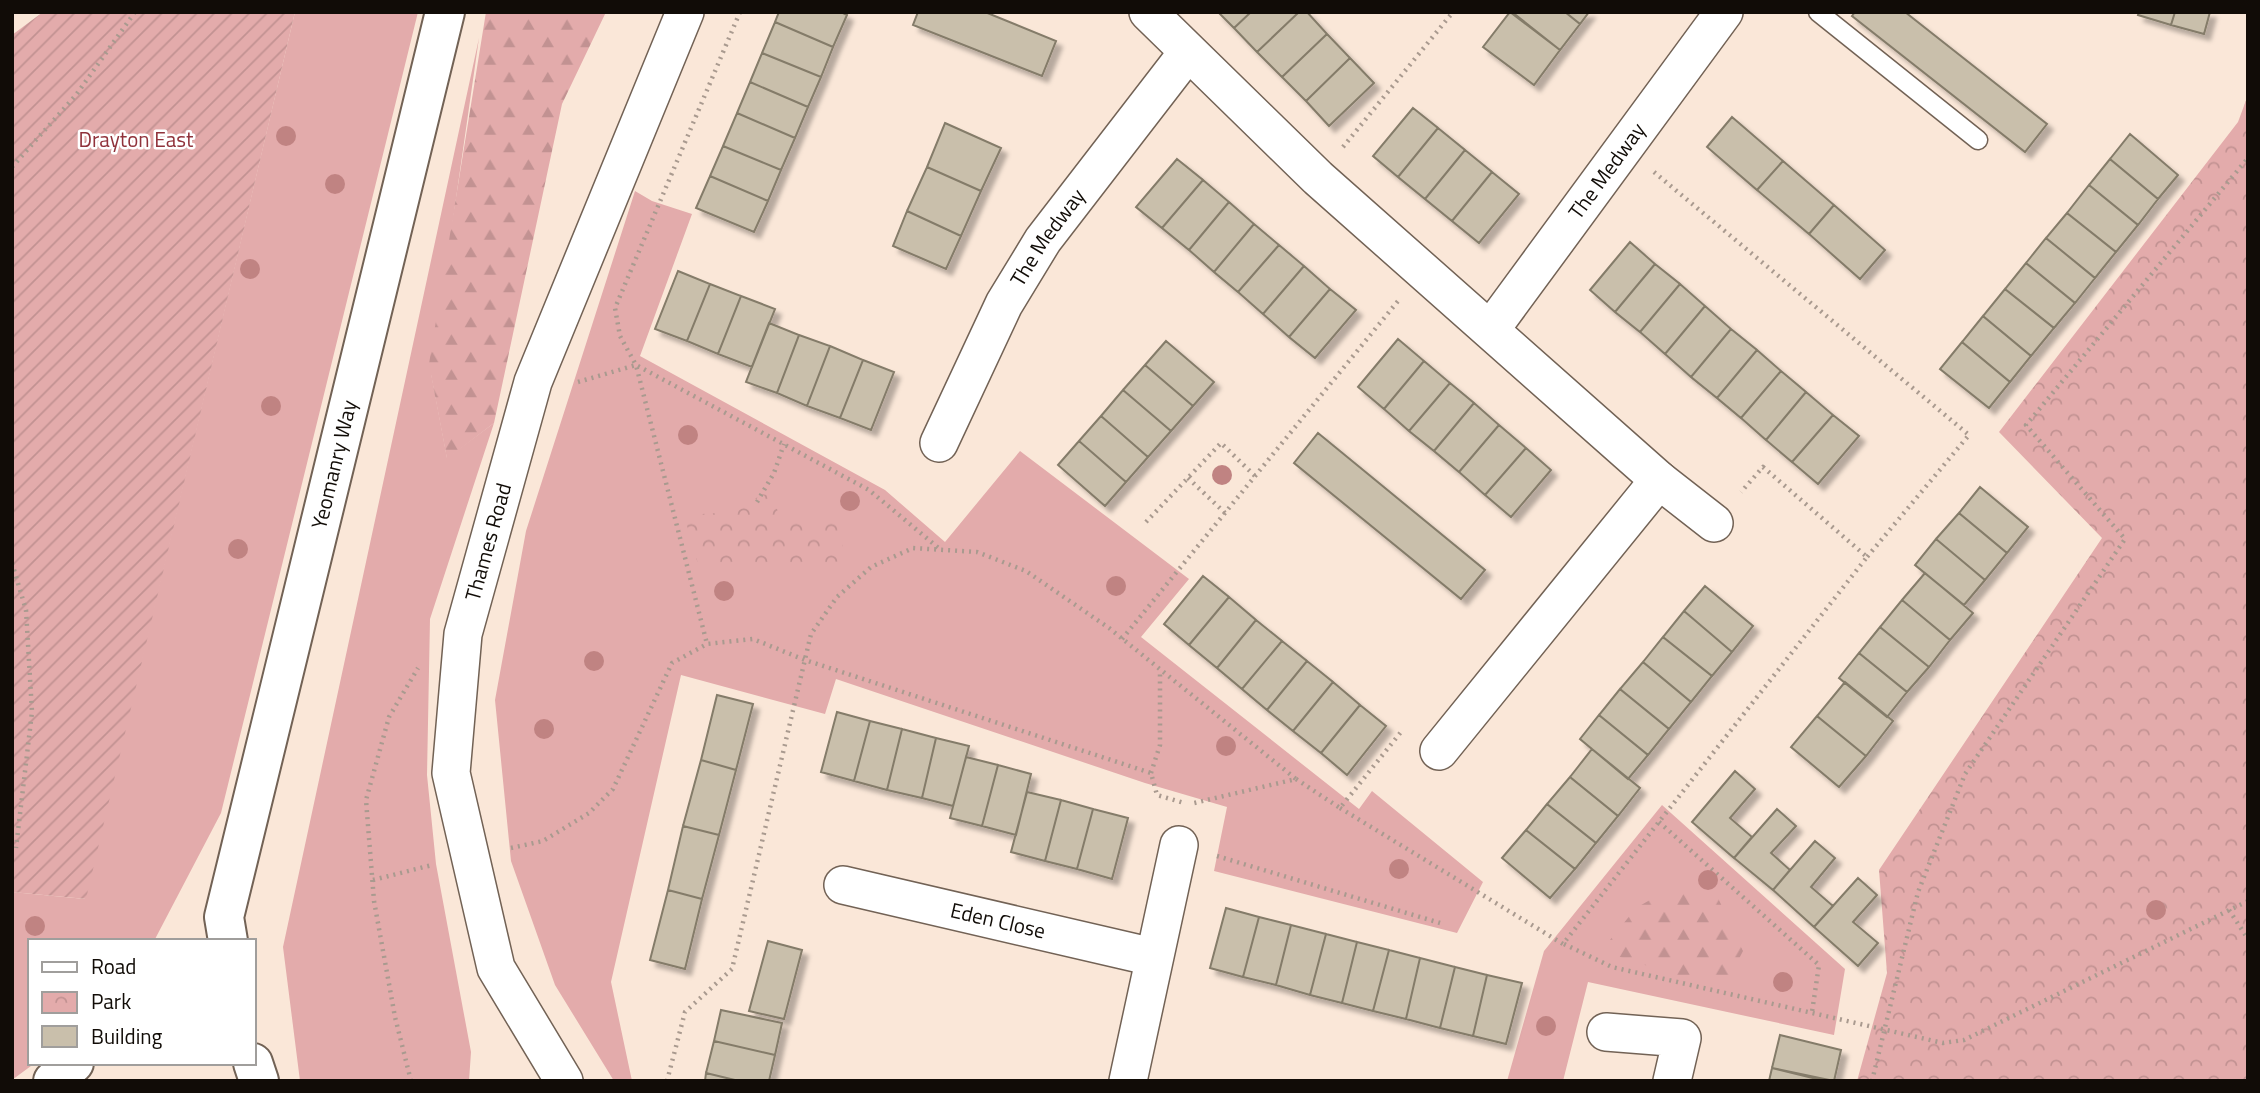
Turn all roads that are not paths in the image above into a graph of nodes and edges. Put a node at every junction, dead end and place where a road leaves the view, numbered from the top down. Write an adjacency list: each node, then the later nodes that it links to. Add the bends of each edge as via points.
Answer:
1 (445, 12): 15 (street, Yeomanry Way)
2 (685, 12): 20 (street, Thames Road, via 533,382 463,634 451,773 496,968)
3 (1147, 12): 6 (street)
4 (1724, 12): 8 (street, The Medway)
5 (1818, 12): 7 (lane)
6 (1188, 52): 8 (street, via 1318,178); 9 (street, The Medway, via 1043,240 1004,303)
7 (1978, 140)
8 (1491, 329): 10 (street)
9 (939, 443)
10 (1659, 480): 11 (street); 12 (street)
11 (1714, 523)
12 (1439, 751)
13 (1179, 845): 16 (street)
14 (844, 885): 16 (street, Eden Close)
15 (218, 933)
16 (1153, 957): 21 (street)
17 (1606, 1032): 22 (street, via 1682,1038)
18 (72, 1065): 19 (street)
19 (53, 1081)
20 (564, 1081)
21 (1128, 1081)
22 (1672, 1081)

